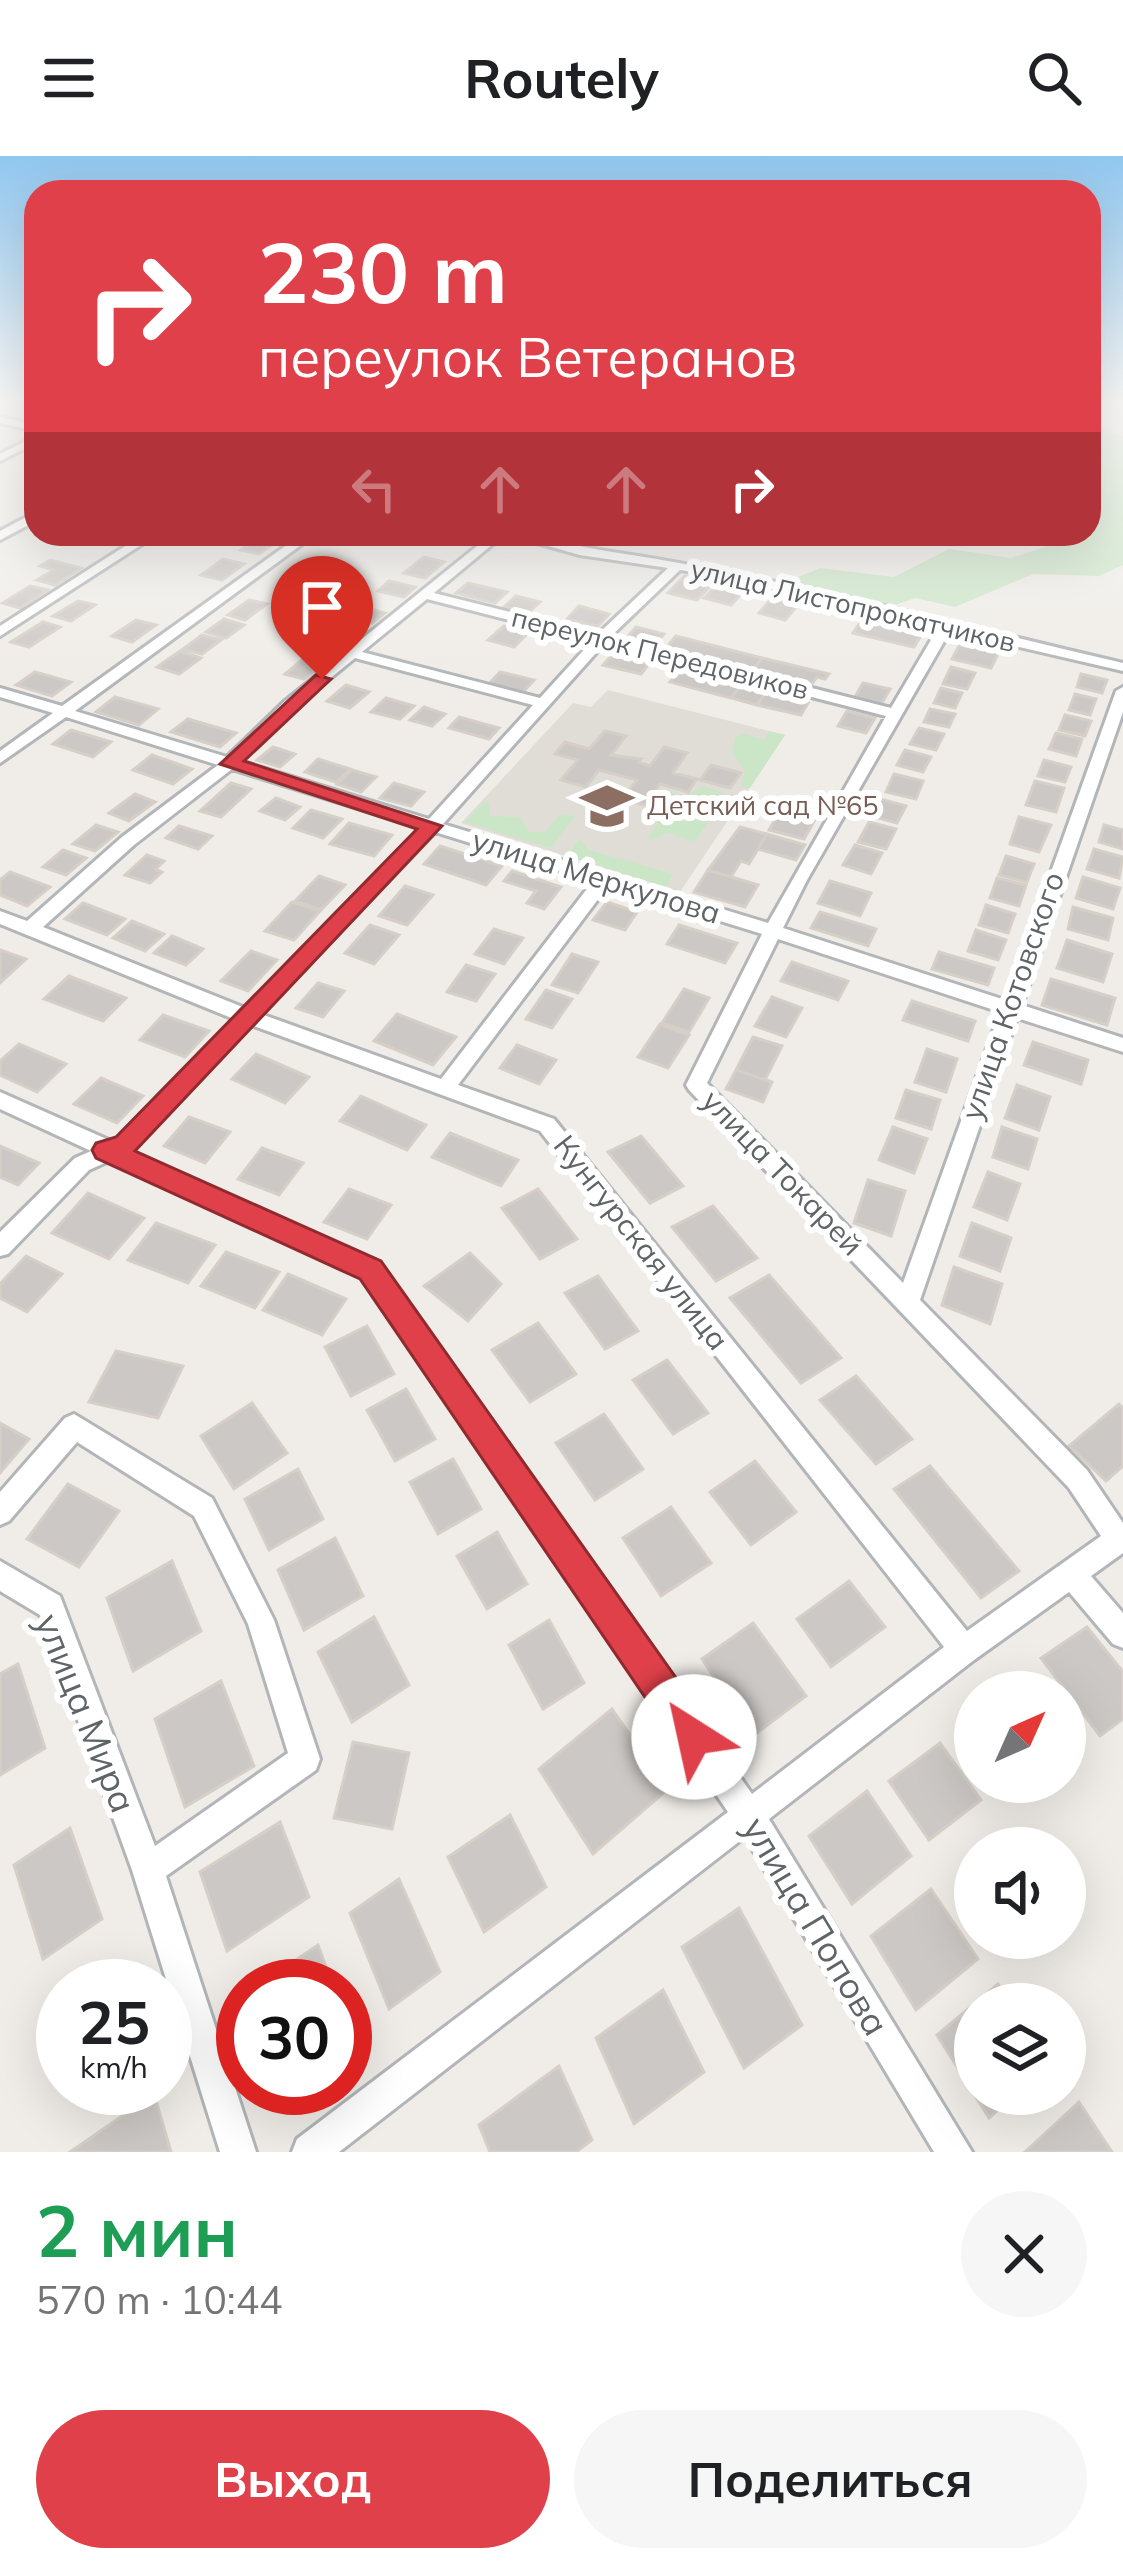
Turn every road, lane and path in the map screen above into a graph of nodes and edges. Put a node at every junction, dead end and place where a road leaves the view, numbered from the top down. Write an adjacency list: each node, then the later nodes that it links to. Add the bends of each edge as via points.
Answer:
1 (133, 546): 8 (street)
2 (294, 546): 15 (street)
3 (485, 546): 6 (street)
4 (560, 546): 5 (street, улица Листопрокатчиков)
5 (677, 566): 7 (street, улица Листопрокатчиков); 9 (street)
6 (426, 595): 9 (street, переулок Передовиков); 10 (street)
7 (945, 628): 11 (street, улица Листопрокатчиков); 16 (street, улица Токарей)
8 (0, 632)
9 (600, 640): 14 (street); 16 (street, переулок Передовиков)
10 (354, 654): 14 (street); 18 (street)
11 (1123, 667)
12 (1123, 691): 24 (street, улица Котовского)
13 (0, 692): 15 (street, улица Меркулова)
14 (542, 704): 19 (street)
15 (67, 711): 17 (street); 18 (street, улица Меркулова)
16 (893, 713): 23 (street, улица Токарей)
17 (0, 758)
18 (230, 764): 19 (street, улица Меркулова); 22 (street)
19 (431, 826): 20 (street, улица Меркулова); 25 (street)
20 (603, 880): 23 (street, улица Меркулова); 27 (street)
21 (0, 916): 22 (street, Кунгурская улица)
22 (31, 928): 25 (street, Кунгурская улица)
23 (776, 932): 24 (street, улица Меркулова); 31 (street, улица Токарей, via 696,1085)
24 (1008, 1008): 26 (street, улица Меркулова); 31 (street, улица Котовского)
25 (251, 1018): 27 (street, Кунгурская улица); 29 (street, via 125,1144)
26 (1123, 1045)
27 (447, 1085): 37 (street, Кунгурская улица, via 547,1125)
28 (0, 1100): 29 (street, улица Попова)
29 (106, 1150): 30 (street); 38 (street, улица Попова, via 371,1270)
30 (0, 1247)
31 (907, 1303): 33 (street, улица Токарей, via 1078,1479)
32 (0, 1511): 39 (street, via 74,1426 203,1507 260,1620 305,1759)
33 (1121, 1538): 34 (street)
34 (1072, 1574): 36 (street); 37 (street)
35 (0, 1575): 39 (street, улица Мира, via 50,1606)
36 (1123, 1634)
37 (964, 1650): 38 (street)
38 (748, 1814): 41 (street); 42 (street, улица Попова)
39 (148, 1870): 40 (street, улица Мира)
40 (238, 2152)
41 (310, 2152)
42 (954, 2152)

